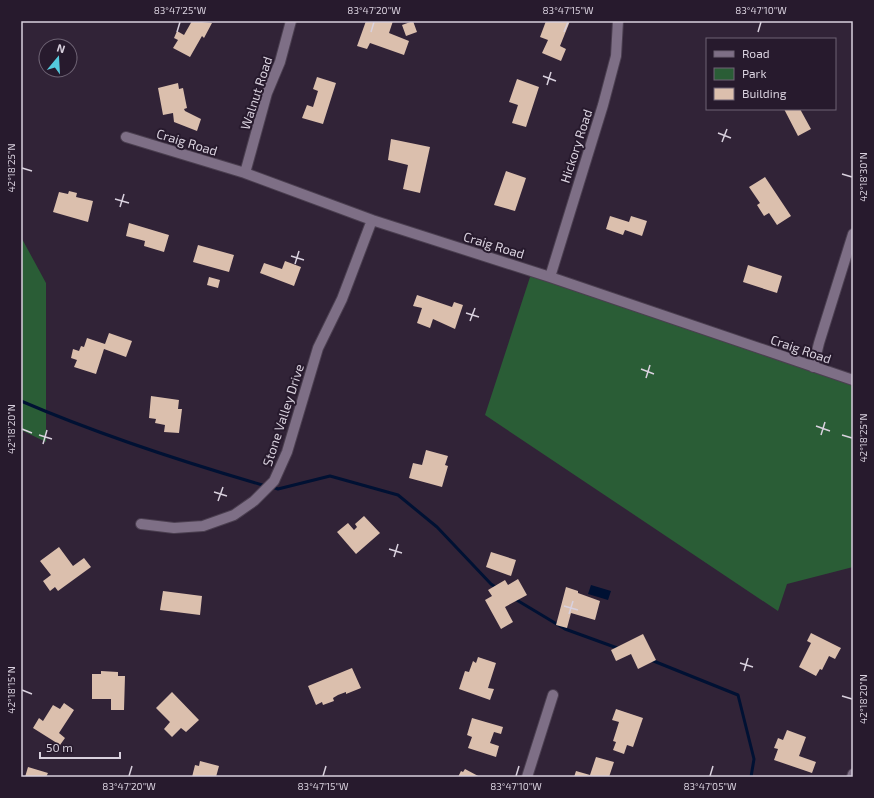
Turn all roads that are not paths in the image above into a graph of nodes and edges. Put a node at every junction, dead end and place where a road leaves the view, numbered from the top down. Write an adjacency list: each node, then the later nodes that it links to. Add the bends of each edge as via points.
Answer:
1 (291, 21): 4 (street, Walnut Road)
2 (618, 21): 7 (street, Hickory Road, via 616,56 603,105)
3 (126, 137): 4 (street, Craig Road)
4 (244, 173): 5 (street, Craig Road)
5 (372, 220): 7 (street, Craig Road); 10 (street, Stone Valley Drive, via 342,299 318,348 287,452 274,480 254,501 234,515 203,526 174,528)
6 (853, 234): 8 (street)
7 (550, 277): 8 (street, Craig Road)
8 (813, 367): 9 (street, Craig Road)
9 (853, 380)
10 (141, 524)
11 (553, 695): 12 (street)
12 (527, 777)

